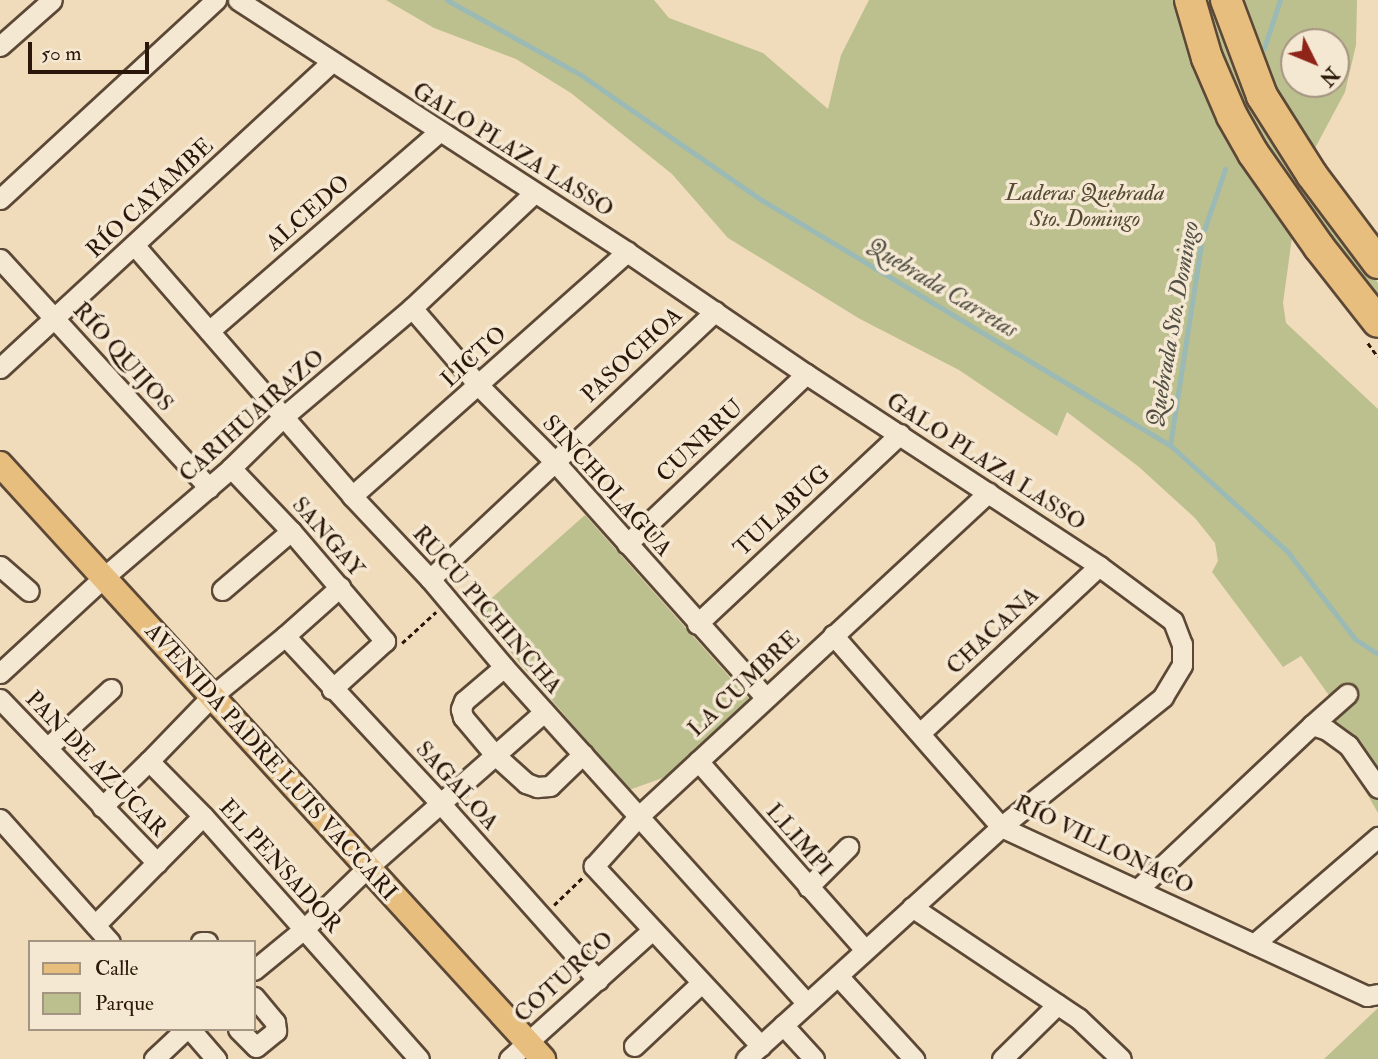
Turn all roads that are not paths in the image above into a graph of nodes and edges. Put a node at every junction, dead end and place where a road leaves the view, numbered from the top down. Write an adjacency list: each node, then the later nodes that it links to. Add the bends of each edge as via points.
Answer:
1 (52, 0): 6 (street)
2 (216, 0): 10 (street)
3 (238, 0): 7 (street, GALO PLAZA LASSO)
4 (1190, 0): 18 (highway, via 1207,58 1253,153)
5 (1226, 0): 14 (highway, via 1262,96 1312,175)
6 (0, 46)
7 (331, 63): 8 (street, GALO PLAZA LASSO); 11 (street, RÍO CAYAMBE)
8 (439, 132): 9 (street, GALO PLAZA LASSO); 19 (street, ALCEDO)
9 (534, 193): 12 (street, GALO PLAZA LASSO); 15 (street, CARIHUAIRAZO)
10 (0, 199)
11 (135, 246): 17 (street, RÍO CAYAMBE); 19 (street, RUCU PICHINCHA)
12 (627, 252): 16 (street, GALO PLAZA LASSO); 22 (street, LICTO)
13 (0, 259): 17 (street, RÍO QUIJOS)
14 (1378, 263)
15 (412, 308): 22 (street, SINCHOLAGUA); 23 (street, CARIHUAIRAZO)
16 (715, 311): 21 (street, GALO PLAZA LASSO); 25 (street, PASOCHOA)
17 (55, 318): 20 (street, RÍO CAYAMBE); 28 (street, RÍO QUIJOS)
18 (1378, 321)
19 (209, 331): 23 (street, RUCU PICHINCHA)
20 (0, 368)
21 (806, 374): 24 (street, GALO PLAZA LASSO); 32 (street, CUNRRU)
22 (479, 386): 25 (street, SINCHOLAGUA); 30 (street, LICTO)
23 (283, 417): 27 (street, CARIHUAIRAZO); 30 (street, RUCU PICHINCHA)
24 (900, 434): 29 (street, GALO PLAZA LASSO); 40 (street, TULABUG)
25 (554, 461): 32 (street, SINCHOLAGUA); 36 (street, PASOCHOA)
26 (0, 464): 35 (main road, AVENIDA PADRE LUIS VACCARI)
27 (231, 468): 28 (street, CARIHUAIRAZO); 31 (street, SANGAY)
28 (209, 488): 35 (street, CARIHUAIRAZO)
29 (988, 493): 34 (street, GALO PLAZA LASSO); 41 (street, LA CUMBRE)
30 (352, 496): 36 (street, RUCU PICHINCHA)
31 (291, 531): 37 (street, SANGAY); 38 (street)
32 (627, 544): 40 (street, SINCHOLAGUA)
33 (0, 566): 39 (street)
34 (1099, 566): 53 (street, CHACANA); 65 (street, GALO PLAZA LASSO, via 1172,621 1182,644 1182,665 1163,697)
35 (104, 577): 43 (street, CARIHUAIRAZO); 50 (main road, AVENIDA PADRE LUIS VACCARI)
36 (430, 579): 44 (street, RUCU PICHINCHA)
37 (340, 587): 42 (street); 46 (street, SANGAY, via 385,641)
38 (222, 590)
39 (29, 591)
40 (697, 624): 48 (street, SINCHOLAGUA)
41 (833, 635): 48 (street, LA CUMBRE); 53 (street, RÍO VILLONACO)
42 (280, 639): 46 (street, SAGALOA); 50 (street)
43 (4, 662)
44 (504, 667): 51 (street, RUCU PICHINCHA); 56 (street, via 464,701 463,717)
45 (111, 689): 54 (street)
46 (332, 689): 60 (street, SAGALOA)
47 (1347, 694): 52 (street)
48 (765, 697): 58 (street, LA CUMBRE)
49 (0, 699): 54 (street, PAN DE AZUCAR)
50 (205, 704): 57 (street); 69 (main road, AVENIDA PADRE LUIS VACCARI)
51 (544, 712): 55 (street, RUCU PICHINCHA); 56 (street)
52 (1312, 725): 59 (street, via 1349,745); 71 (street)
53 (920, 733): 65 (street, RÍO VILLONACO)
54 (47, 748): 61 (street, PAN DE AZUCAR)
55 (583, 754): 56 (street, via 550,786 537,788); 63 (street, RUCU PICHINCHA)
56 (495, 755): 60 (street)
57 (149, 761): 61 (street); 62 (street, EL PENSADOR)
58 (698, 761): 63 (street, LA CUMBRE); 70 (street, LLIMPI)
59 (1378, 788)
60 (441, 804): 69 (street); 81 (street, SAGALOA)
61 (102, 807): 68 (street, PAN DE AZUCAR)
62 (203, 816): 68 (street); 74 (street, EL PENSADOR)
63 (639, 816): 75 (street, LA CUMBRE, via 594,866); 85 (street, RUCU PICHINCHA)
64 (0, 819): 73 (street)
65 (1001, 827): 71 (street, RÍO VILLONACO); 72 (street, GALO PLAZA LASSO)
66 (1378, 837): 77 (street)
67 (848, 848): 70 (street)
68 (157, 863): 73 (street)
69 (367, 868): 74 (street); 92 (main road, AVENIDA PADRE LUIS VACCARI)
70 (808, 887): 78 (street, LLIMPI)
71 (1138, 890): 77 (street, RÍO VILLONACO)
72 (912, 907): 78 (street, GALO PLAZA LASSO); 86 (street)
73 (95, 925): 76 (street)
74 (304, 929): 79 (street); 97 (street, EL PENSADOR)
75 (651, 931): 81 (street, COTURCO); 82 (street)
76 (108, 940)
77 (1254, 944): 83 (street, RÍO VILLONACO, via 1367,996)
78 (865, 950): 80 (street, GALO PLAZA LASSO)
79 (256, 968)
80 (838, 976): 85 (street, GALO PLAZA LASSO); 100 (street)
81 (598, 980): 92 (street, COTURCO)
82 (700, 984): 91 (street); 93 (street)
83 (1378, 994)
84 (256, 999): 90 (street, via 275,1022 276,1031 256,1047)
85 (807, 1003): 87 (street, GALO PLAZA LASSO)
86 (1058, 1004): 94 (street); 101 (street, via 1093,1029)
87 (783, 1025): 93 (street, GALO PLAZA LASSO); 99 (street)
88 (186, 1031): 95 (street)
89 (190, 1031): 96 (street)
90 (240, 1031)
91 (635, 1046)
92 (536, 1051): 98 (street, COTURCO)
93 (754, 1052)
94 (1005, 1058)
95 (154, 1059)
96 (216, 1059)
97 (419, 1059)
98 (509, 1059)
99 (814, 1059)
100 (914, 1059)
101 (1121, 1059)

